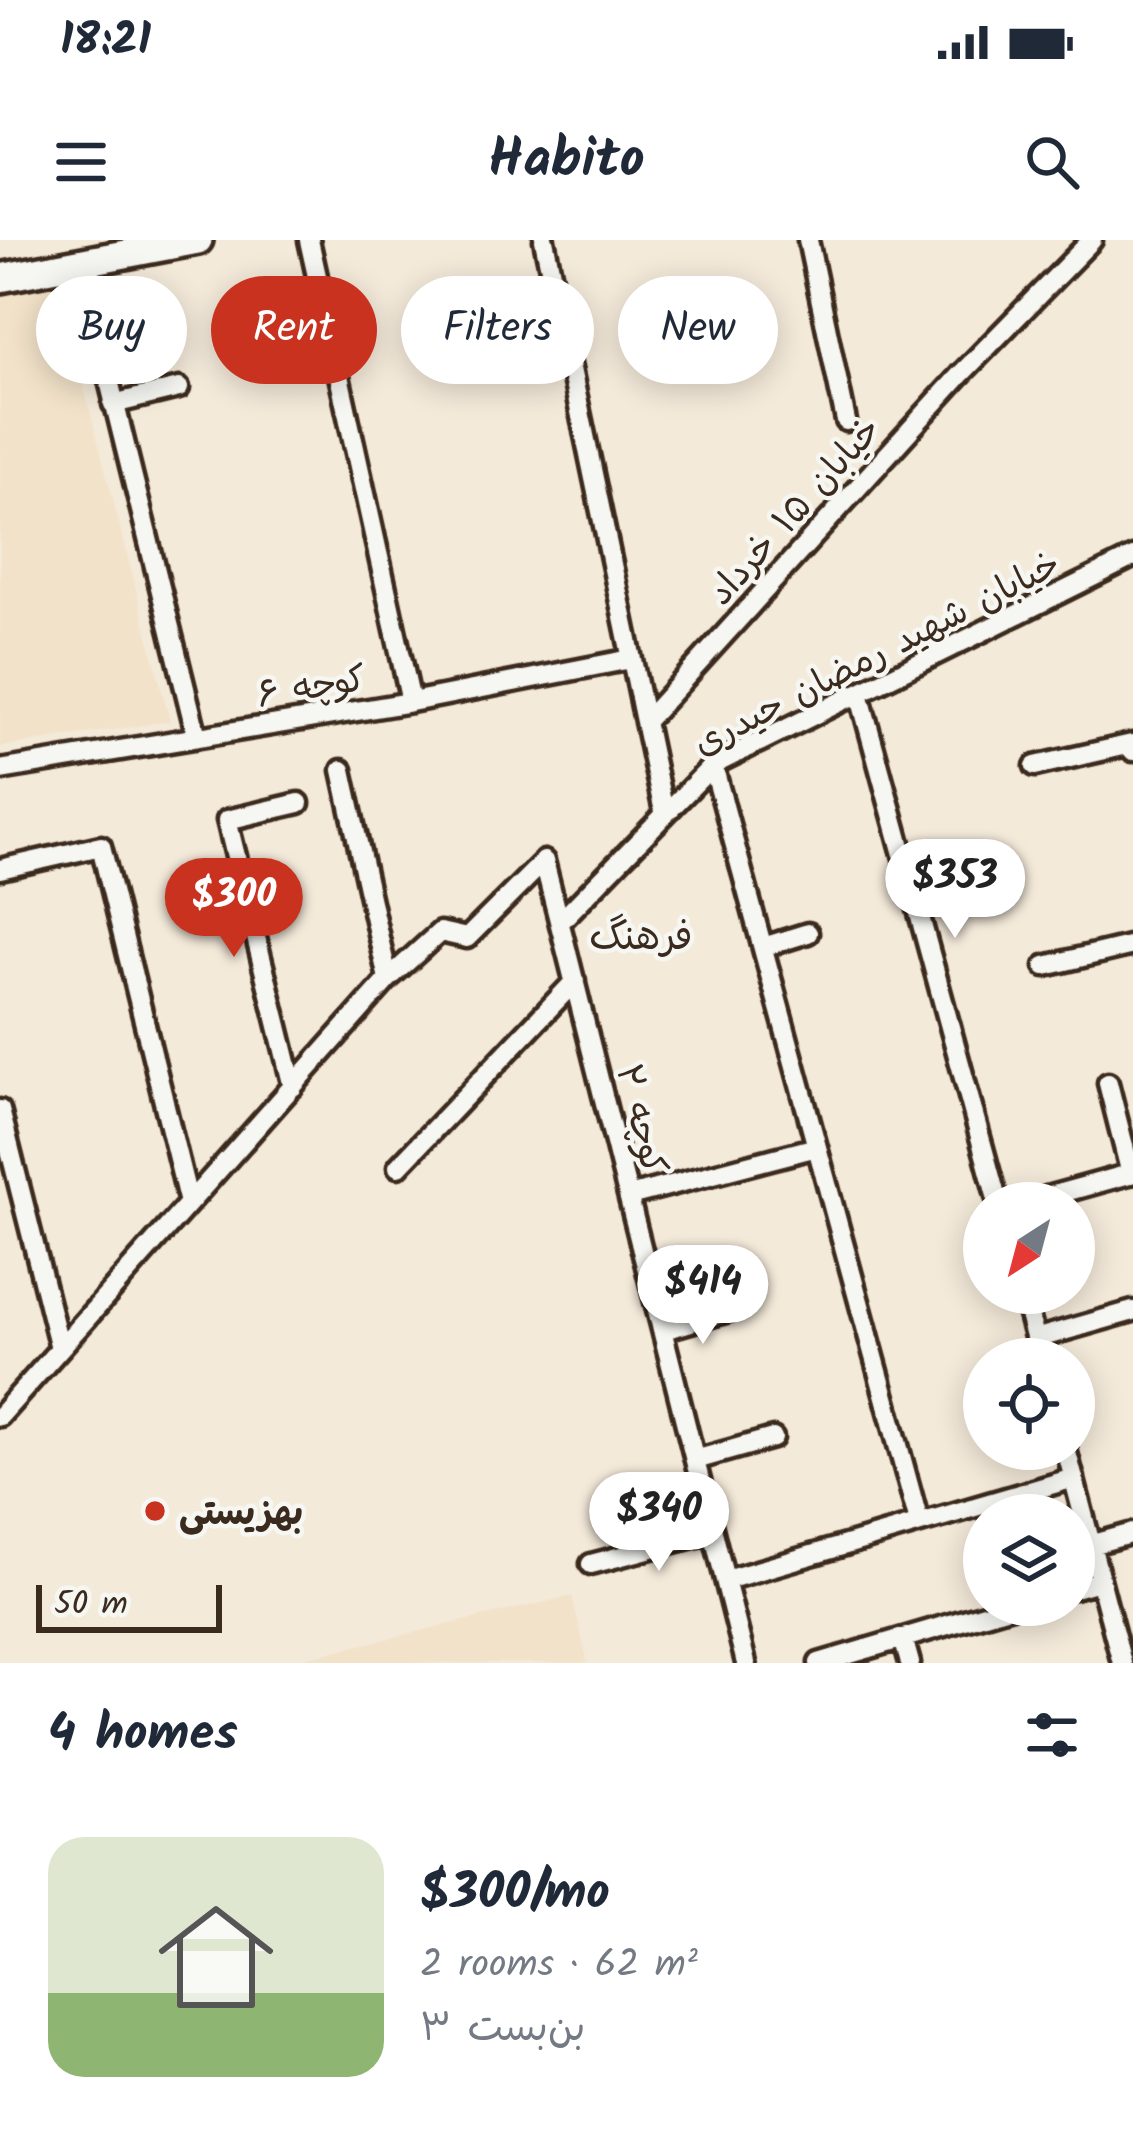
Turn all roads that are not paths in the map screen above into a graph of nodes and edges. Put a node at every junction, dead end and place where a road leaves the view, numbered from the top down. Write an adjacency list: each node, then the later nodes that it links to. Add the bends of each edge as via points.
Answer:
1 (198, 240): 6 (street)
2 (309, 240): 14 (street)
3 (544, 240): 12 (street)
4 (808, 240): 10 (street)
5 (1092, 240): 15 (street, خیابان ۱۵ خرداد)
6 (80, 263): 7 (street); 9 (street)
7 (0, 278)
8 (178, 388): 9 (street)
9 (113, 404): 16 (street)
10 (846, 421)
11 (1133, 557): 13 (street, خیابان شهید رمضان حیدری)
12 (631, 659): 14 (street, کوچه ۶); 15 (street)
13 (860, 693): 18 (street, خیابان شهید رمضان حیدری); 38 (street)
14 (411, 702): 16 (street, کوچه ۶)
15 (645, 722): 23 (street)
16 (197, 737): 20 (street, کوچه ۶)
17 (1133, 751): 19 (street, via 1132,744)
18 (713, 765): 23 (street, خیابان شهید رمضان حیدری); 28 (street)
19 (1035, 766)
20 (0, 770)
21 (343, 770): 30 (street)
22 (299, 803): 33 (street, via 227,820)
23 (664, 812): 25 (street, خیابان شهید رمضان حیدری)
24 (0, 869): 41 (street, via 101,846)
25 (560, 922): 30 (street, کوچه ۲, via 544,861 467,938 440,932); 31 (street, کوچه ۲)
26 (808, 933): 28 (street)
27 (1133, 945): 29 (street)
28 (763, 947): 35 (street)
29 (1046, 965)
30 (388, 979): 33 (street)
31 (574, 981): 36 (street); 40 (street, کوچه ۲)
32 (1108, 1083): 37 (street)
33 (293, 1087): 41 (street)
34 (0, 1110): 46 (street)
35 (817, 1148): 40 (street); 53 (street)
36 (398, 1167)
37 (1132, 1174): 39 (street)
38 (992, 1182)
39 (1095, 1184)
40 (628, 1196): 44 (street, کوچه ۲)
41 (189, 1204): 46 (street)
42 (729, 1311): 44 (street)
43 (1133, 1311): 45 (street)
44 (662, 1330): 49 (street, کوچه ۲)
45 (1038, 1338)
46 (60, 1348): 47 (street)
47 (0, 1416)
48 (773, 1438): 49 (street)
49 (695, 1460): 54 (street, کوچه ۲)
50 (1072, 1470): 51 (street)
51 (1074, 1478): 52 (street); 53 (street)
52 (1077, 1494)
53 (920, 1522): 59 (street)
54 (712, 1532): 57 (street); 59 (street, کوچه ۲)
55 (1133, 1533): 56 (street)
56 (1095, 1544)
57 (591, 1564)
58 (1095, 1571): 60 (street)
59 (725, 1580): 65 (street, کوچه ۲)
60 (1098, 1581): 61 (street); 63 (street)
61 (1095, 1582)
62 (963, 1620): 64 (street)
63 (1123, 1621): 68 (street)
64 (902, 1638): 66 (street); 67 (street)
65 (746, 1663)
66 (818, 1663)
67 (910, 1663)
68 (1123, 1663)

